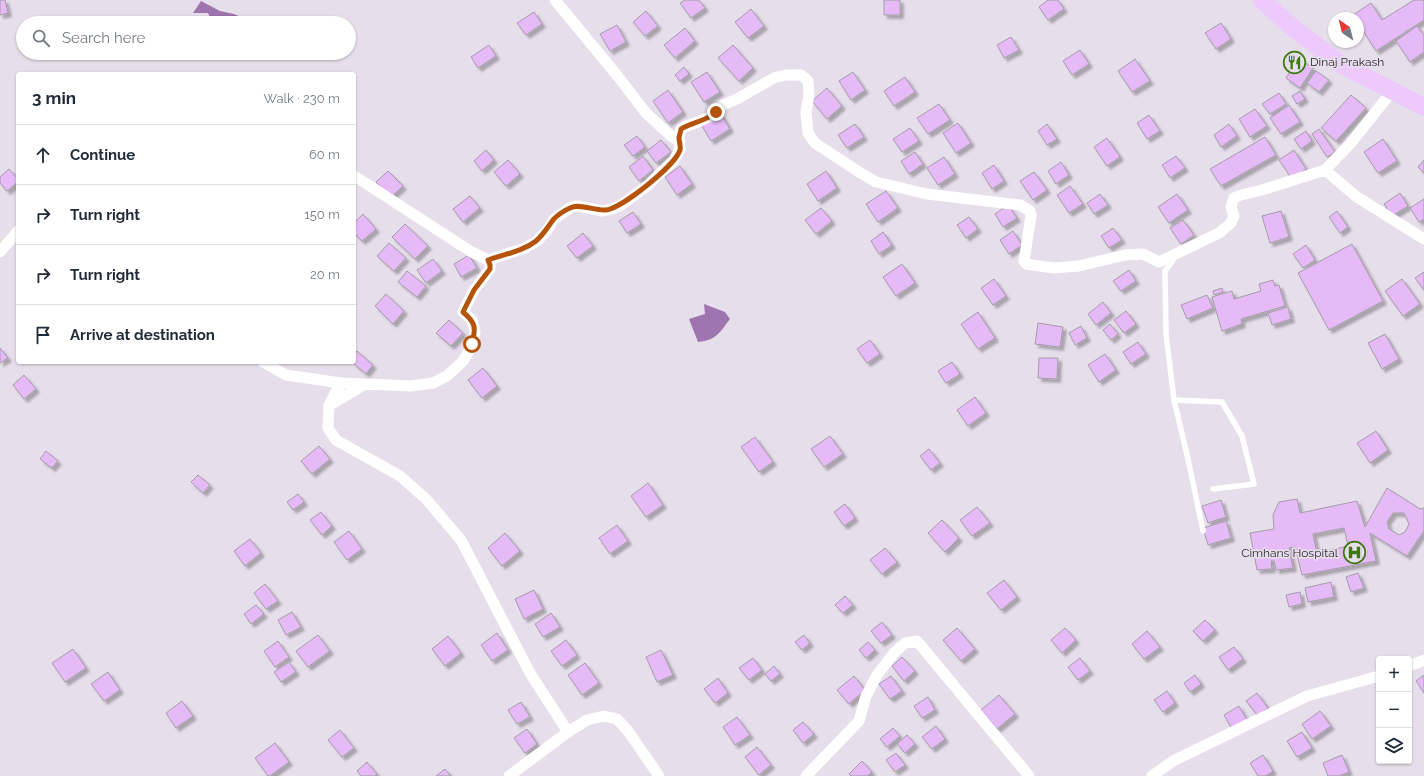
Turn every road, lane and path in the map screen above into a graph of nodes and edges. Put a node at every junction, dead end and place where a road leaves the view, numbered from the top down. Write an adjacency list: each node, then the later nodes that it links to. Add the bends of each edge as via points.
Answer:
1 (555, 0): 5 (street, via 646,113)
2 (1262, 0): 3 (main road, via 1292,27 1342,64)
3 (1393, 90): 4 (main road); 6 (street, via 1350,144)
4 (1424, 107)
5 (680, 142): 11 (street, via 681,129 712,116 723,104 774,78 802,75 808,81 808,133 815,143 876,182 927,194 1020,204 1030,211 1032,216 1024,261 1026,264 1059,268 1143,254 1159,262); 12 (street, via 680,149 674,160 647,186 621,205 602,210 571,207 554,219 548,229 525,248)
6 (1325, 170): 9 (street, via 1357,197); 11 (street, via 1234,198 1231,207 1234,216 1231,223 1219,233)
7 (356, 176): 12 (street)
8 (16, 233): 10 (street)
9 (1424, 239)
10 (0, 252)
11 (1178, 252): 16 (lane, via 1165,271 1166,334)
12 (488, 260): 15 (street, via 490,269 474,290 463,312 472,320 475,331 472,344 463,361 447,376 433,383 411,386)
13 (266, 364): 14 (street, via 286,375)
14 (341, 383): 15 (street); 17 (street)
15 (365, 384): 17 (street)
16 (1174, 400): 18 (lane, via 1222,402 1242,436 1254,484); 19 (lane)
17 (329, 405): 23 (street, via 328,428 336,440 400,476 426,499 461,540 530,673)
18 (1213, 489)
19 (1203, 531)
20 (1424, 660): 21 (street)
21 (1412, 665)
22 (1376, 677): 28 (street, via 1307,696 1173,761)
23 (568, 732): 24 (street); 25 (street, via 587,720 604,716 617,719)
24 (509, 776)
25 (659, 776)
26 (806, 776): 27 (street, via 859,721 866,696 877,675 894,653 905,643 917,641)
27 (1029, 776)
28 (1152, 776)

